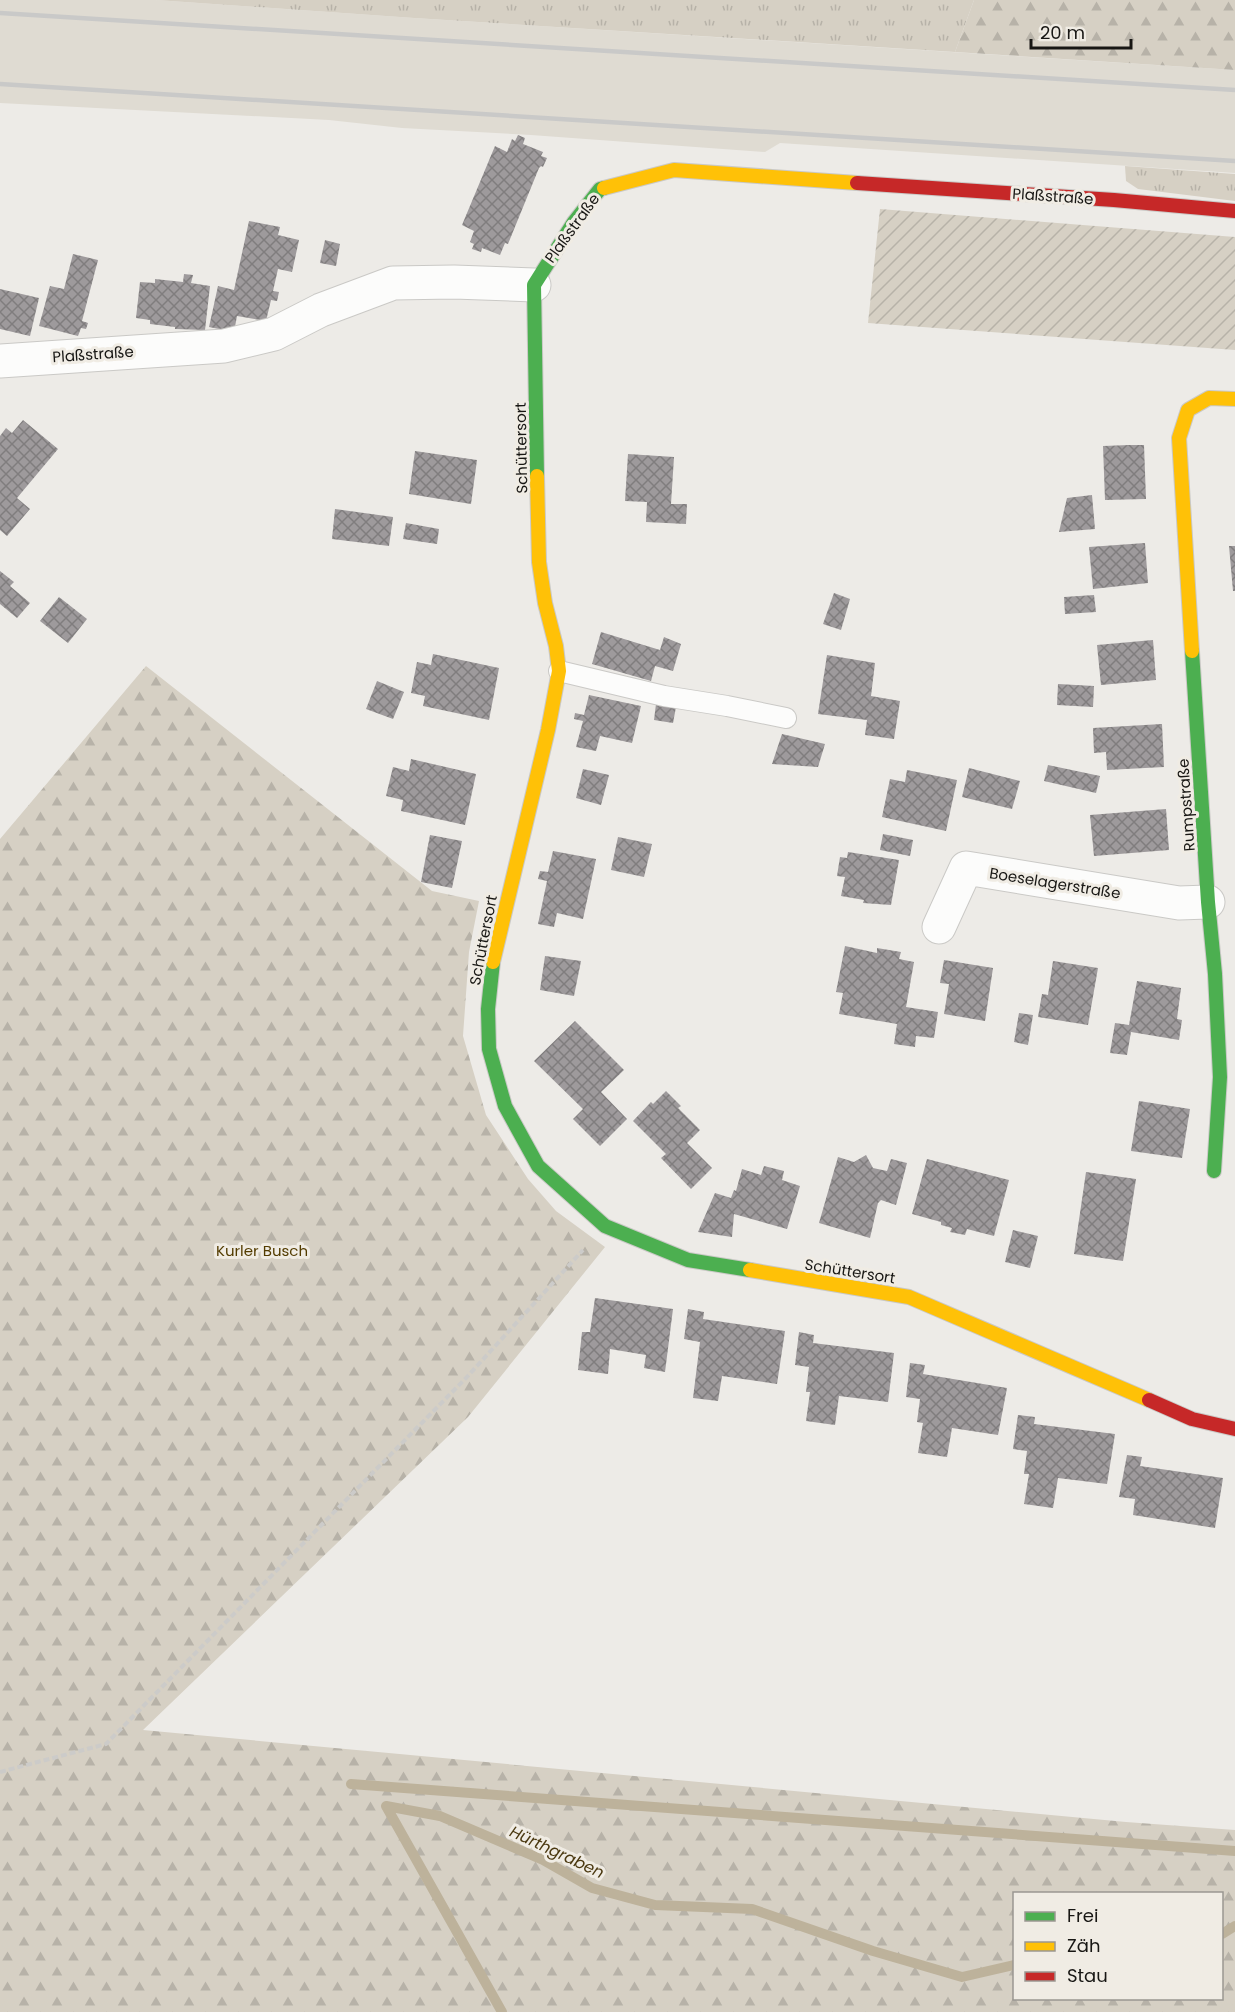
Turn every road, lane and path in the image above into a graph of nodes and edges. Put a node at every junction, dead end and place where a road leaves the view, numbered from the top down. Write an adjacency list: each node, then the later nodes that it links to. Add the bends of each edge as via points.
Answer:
1 (1235, 211): 2 (street, Plaßstraße, via 674,170 600,189)
2 (534, 285): 3 (street, Plaßstraße, via 393,283 321,310 274,334 224,346); 5 (street, Schüttersort, via 539,561)
3 (6, 367)
4 (1235, 399): 7 (street, Rumpstraße, via 1209,398 1188,411 1179,438)
5 (559, 671): 6 (lane, via 664,696); 10 (street, Schüttersort, via 494,953 488,1009 489,1049 505,1106 538,1166)
6 (786, 718)
7 (1208, 902): 8 (street, Boeselagerstraße, via 1179,903 966,868); 9 (street, Rumpstraße, via 1220,1077)
8 (939, 927)
9 (1214, 1171)
10 (605, 1226): 11 (street, Schüttersort, via 688,1260 909,1297 1192,1419); 12 (path, via 466,1378 106,1744)
11 (1235, 1429)
12 (0, 1772)

